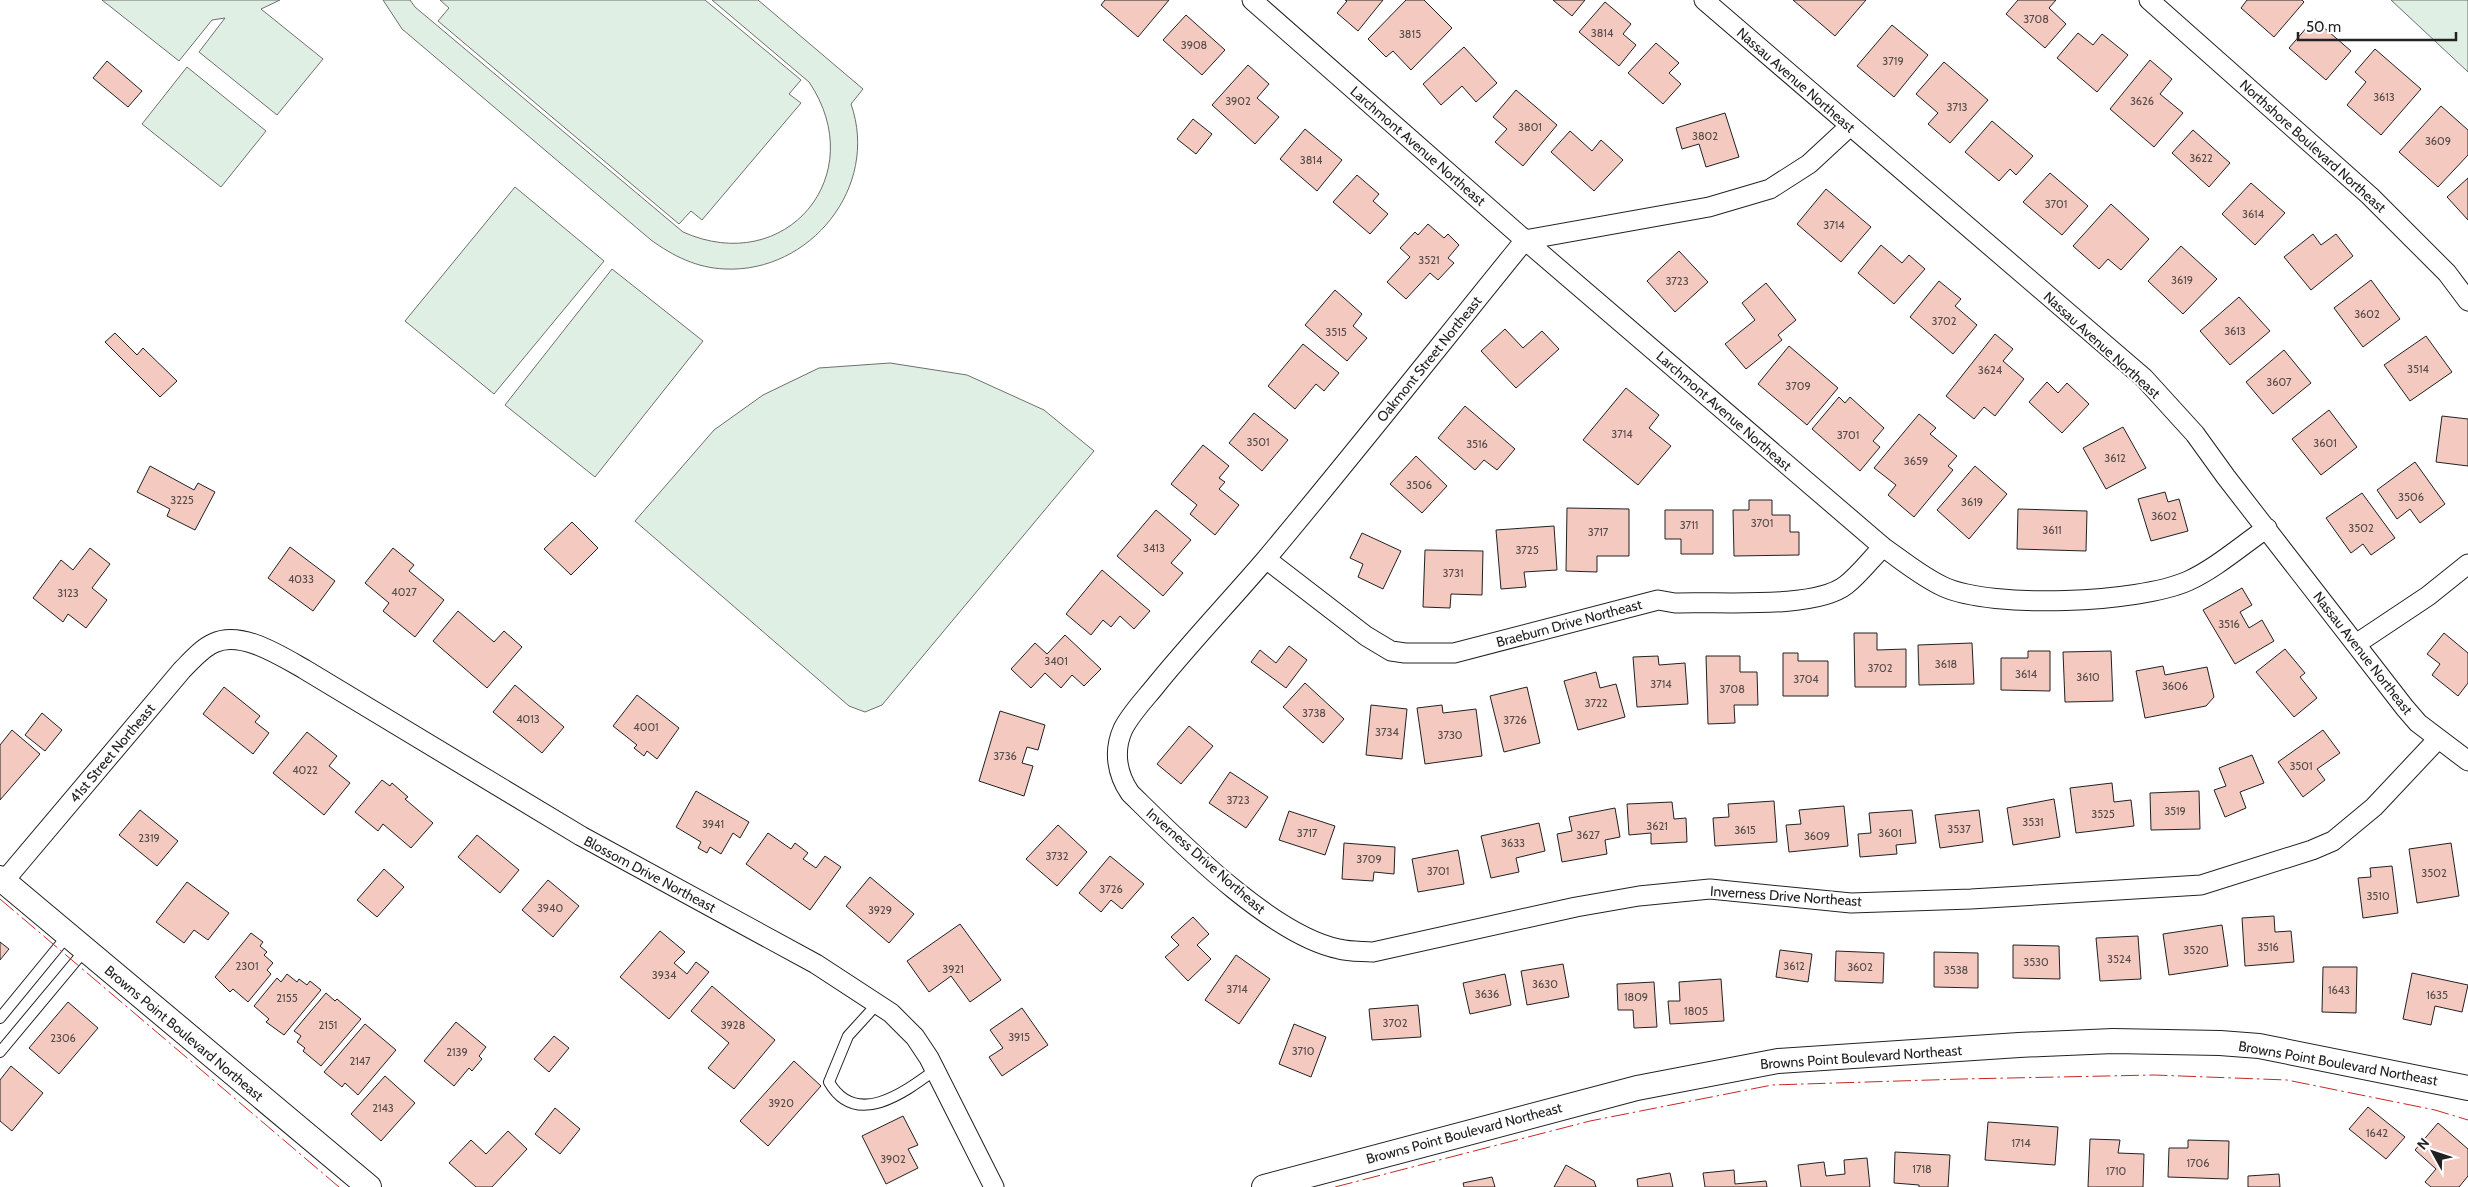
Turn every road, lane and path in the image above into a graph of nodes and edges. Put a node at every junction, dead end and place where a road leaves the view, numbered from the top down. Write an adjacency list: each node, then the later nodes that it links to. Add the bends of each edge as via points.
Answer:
1 (1252, 0): 5 (street, Larchmont Avenue Northeast)
2 (1704, 0): 4 (street, Nassau Avenue Northeast)
3 (2149, 0): 6 (street, Northshore Boulevard Northeast, via 2370,196 2447,273)
4 (1849, 127): 5 (street, via 1809,164 1770,189 1709,207); 7 (street, Nassau Avenue Northeast, via 2144,378 2195,434)
5 (1525, 240): 8 (street, Larchmont Avenue Northeast); 9 (street, Oakmont Street Northeast)
6 (2468, 300)
7 (2267, 528): 8 (street, Larchmont Avenue Northeast, via 2187,581 2162,591 2104,598 2033,601 1970,596 1927,578); 12 (street, Nassau Avenue Northeast)
8 (1883, 547): 9 (street, Braeburn Drive Northeast, via 1845,586 1815,597 1785,602 1675,603 1658,600 1454,653 1429,654 1391,651 1366,636)
9 (1266, 559): 14 (street, Oakmont Street Northeast, via 1134,713 1123,729)
10 (2468, 564): 12 (street, via 2428,596)
11 (230, 640): 16 (street, 41st Street Northeast, via 214,642 182,670); 18 (street, Blossom Drive Northeast, via 245,641 270,650 296,664 581,836 816,964)
12 (2356, 644): 13 (street, Nassau Avenue Northeast, via 2405,708)
13 (2438, 739): 14 (street, Inverness Drive Northeast, via 2374,807 2333,841 2201,885 1981,899 1850,903 1710,889 1639,896 1576,907 1373,952 1339,950 1307,938 1241,894 1130,793 1122,783); 15 (street, Nassau Avenue Northeast)
14 (1117, 752)
15 (2468, 761)
16 (2, 879): 17 (street, Browns Point Boulevard Northeast)
17 (76, 943): 19 (lane); 20 (lane); 23 (street, Browns Point Boulevard Northeast)
18 (878, 1003): 21 (street, Blossom Drive Northeast, via 916,1037); 21 (lane, via 848,1036 841,1049 829,1082 834,1092 851,1103 875,1104 890,1100)
19 (0, 1018)
20 (0, 1052)
21 (935, 1070): 24 (street, Blossom Drive Northeast)
22 (2468, 1088): 25 (street, Browns Point Boulevard Northeast, via 2259,1046 2220,1043 2019,1045 1778,1061 1637,1088)
23 (369, 1187)
24 (994, 1187)
25 (1264, 1187)

